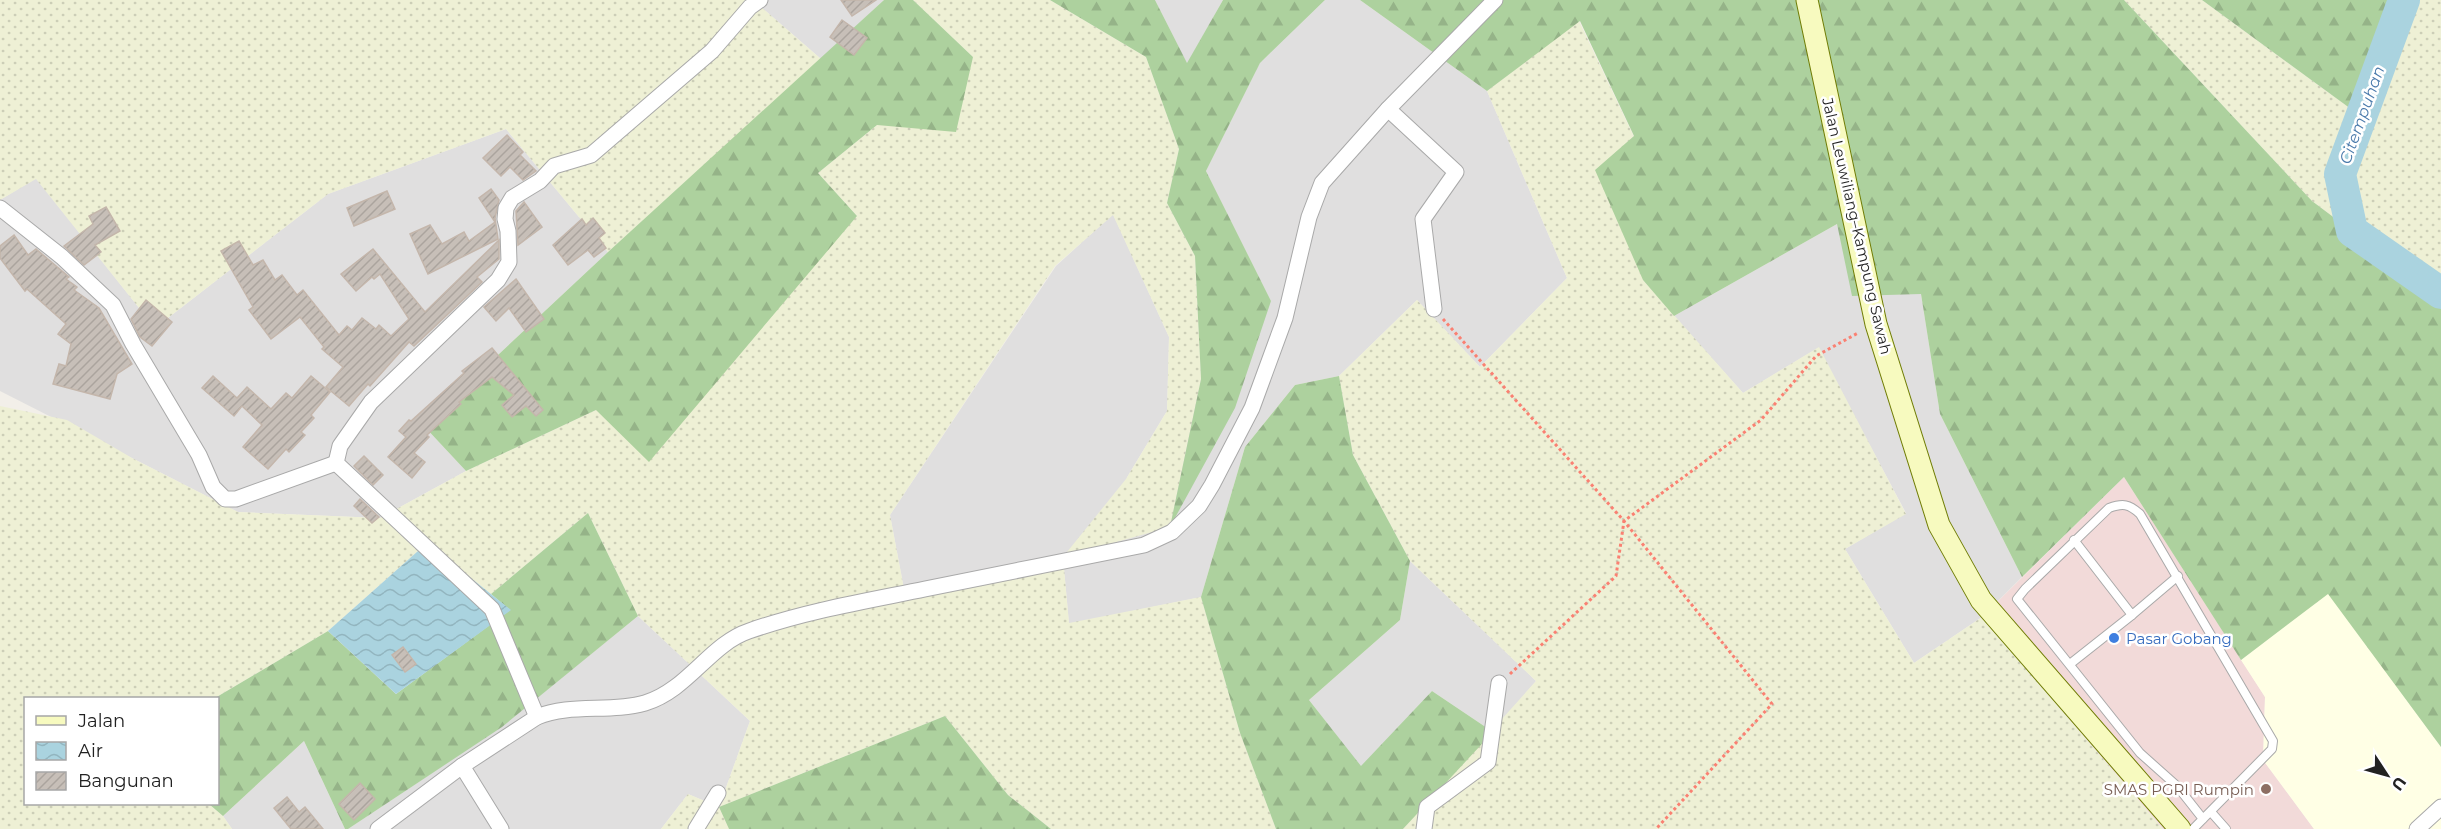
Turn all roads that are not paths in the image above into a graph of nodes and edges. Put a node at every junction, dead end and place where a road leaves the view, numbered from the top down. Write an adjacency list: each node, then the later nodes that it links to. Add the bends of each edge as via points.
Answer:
1 (760, 0): 7 (street, via 712,51 591,155 554,166 540,181 512,198 505,219 509,262 498,280 371,402 340,446)
2 (1495, 0): 4 (street)
3 (1807, 0): 23 (main road, Jalan Leuwiliang–Kampung Sawah, via 1876,324 1939,525 1981,600)
4 (1388, 109): 6 (street, via 1456,172 1423,219); 13 (street, via 1322,183 1309,217 1285,318 1252,408 1199,506 1172,532 1144,545 803,613 745,632 684,682 646,702 551,712)
5 (0, 208): 7 (street, via 62,257 113,305 199,455 213,487 225,499 236,500)
6 (1434, 309)
7 (336, 463): 13 (street, via 492,609)
8 (2074, 540): 9 (lane, via 2109,508 2131,506 2140,514); 10 (lane); 11 (lane, via 2017,599)
9 (2178, 576): 10 (lane); 17 (lane, via 2273,741 2272,750)
10 (2132, 615): 11 (lane)
11 (2070, 664): 18 (lane, via 2140,753 2176,786)
12 (1499, 683): 22 (street, via 1488,762 1427,807)
13 (537, 717): 14 (street)
14 (462, 766): 19 (street); 20 (street)
15 (718, 793): 21 (street)
16 (2441, 807): 26 (street)
17 (2211, 812): 18 (lane); 25 (lane)
18 (2203, 819): 24 (lane)
19 (378, 829)
20 (501, 829)
21 (696, 829)
22 (1424, 829)
23 (2180, 829)
24 (2193, 829)
25 (2226, 829)
26 (2417, 829)

